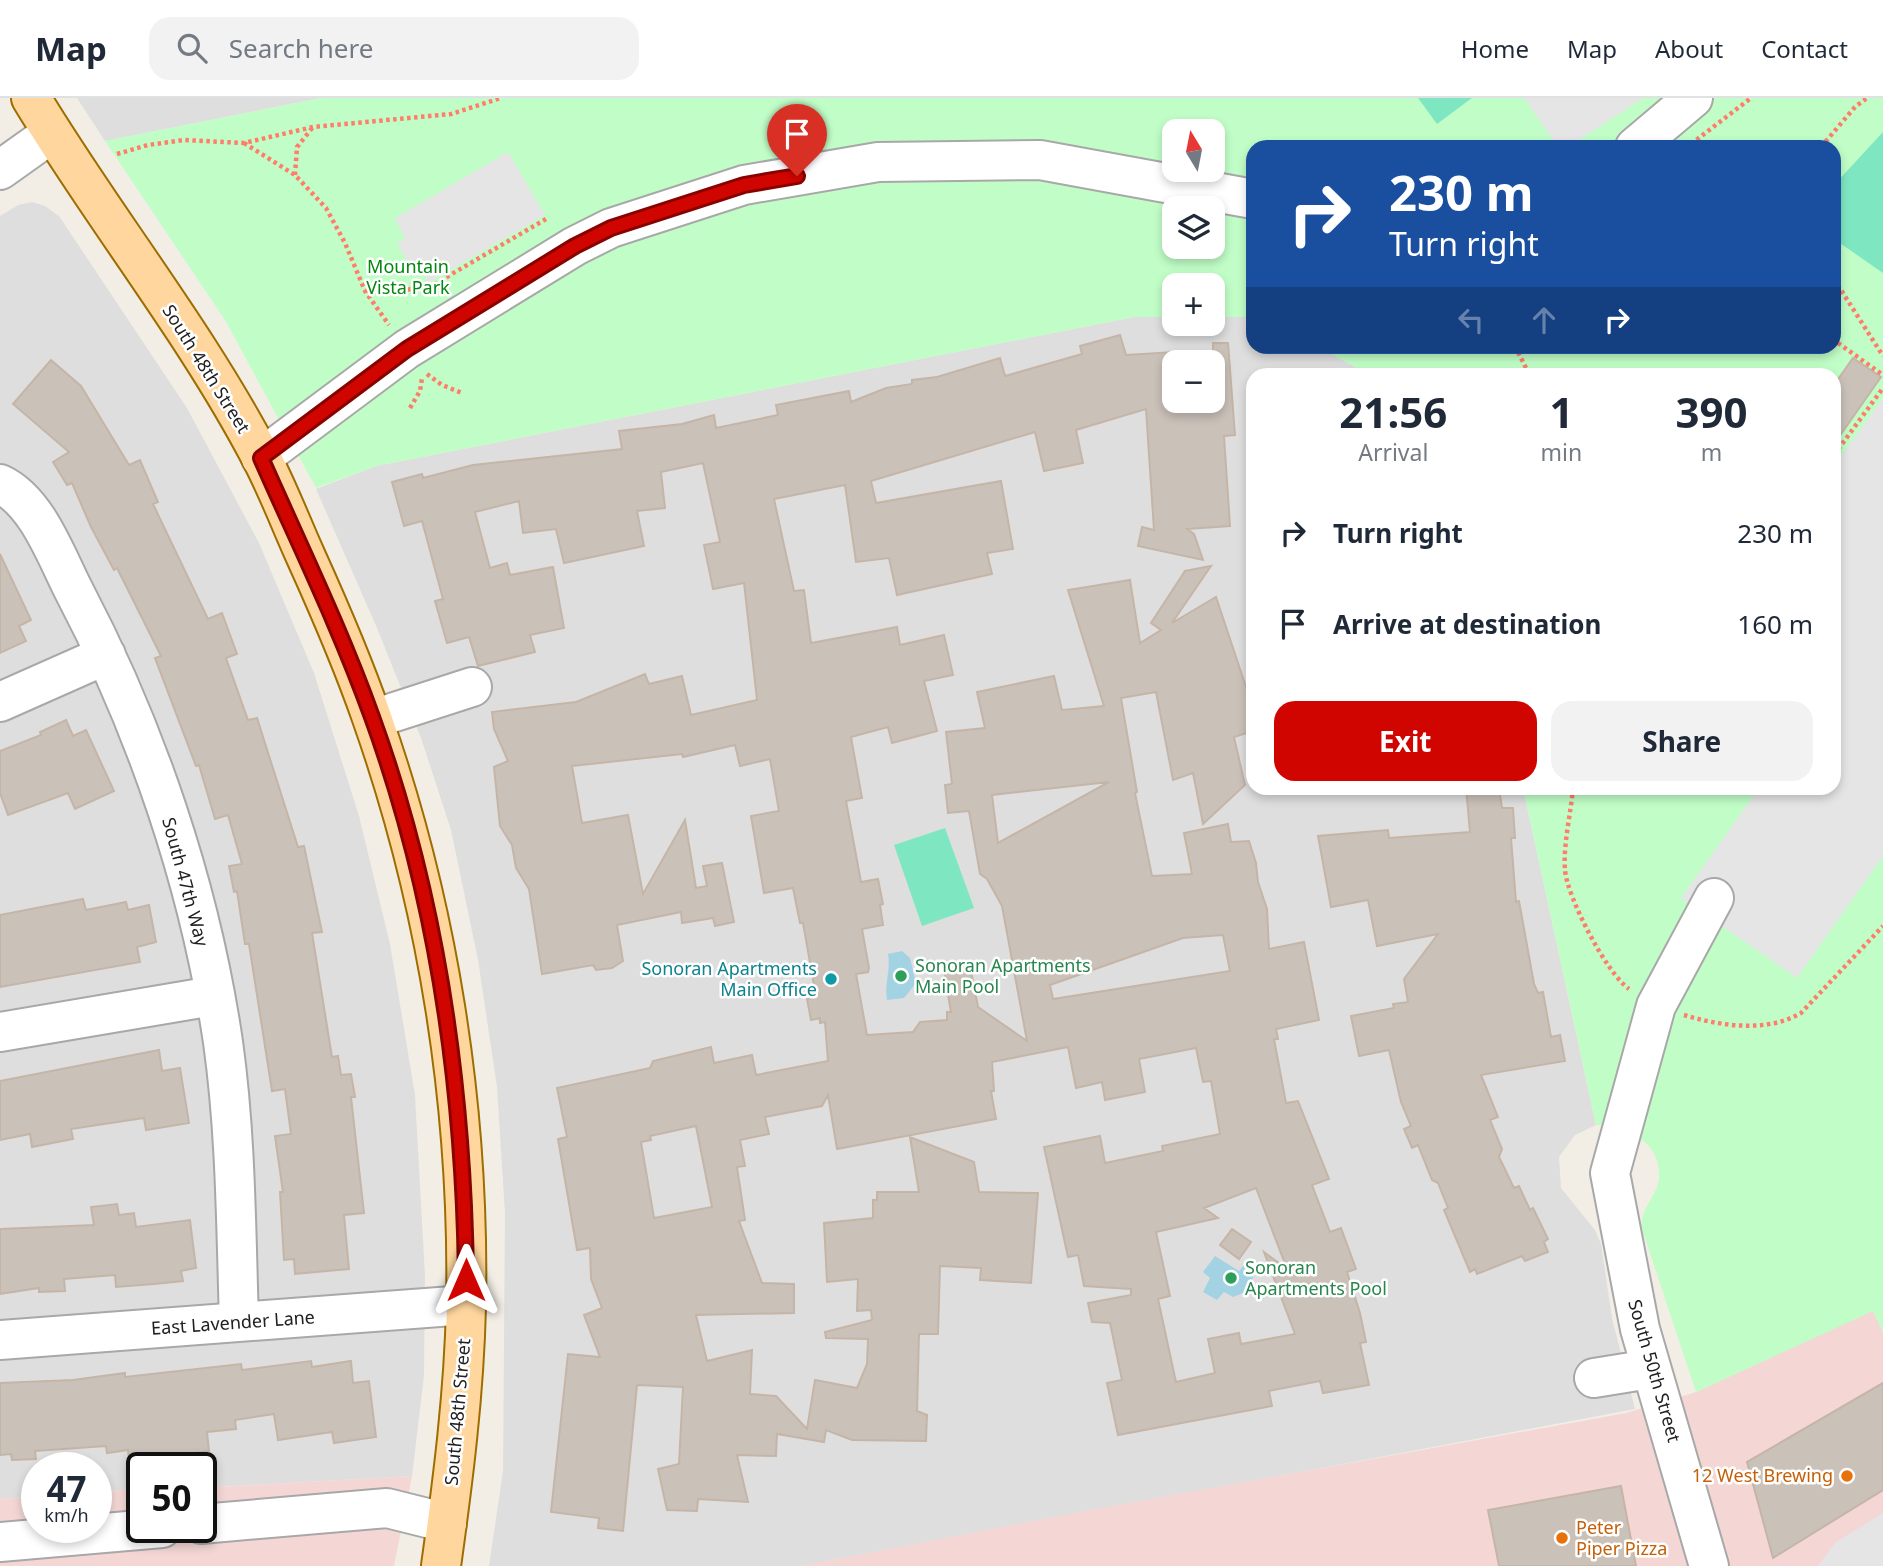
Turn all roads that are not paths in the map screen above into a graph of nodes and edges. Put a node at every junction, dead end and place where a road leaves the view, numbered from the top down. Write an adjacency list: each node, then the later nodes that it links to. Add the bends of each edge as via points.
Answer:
1 (31, 98): 3 (main road, South 48th Street)
2 (1693, 98): 4 (street)
3 (52, 133): 5 (street); 7 (main road, South 48th Street, via 223,391)
4 (1643, 140)
5 (0, 170)
6 (1246, 198): 7 (street, via 1040,160 878,162 744,185 611,228 575,246 407,349)
7 (261, 458): 12 (main road, South 48th Street)
8 (0, 484): 9 (street, South 47th Way, via 11,489 38,522)
9 (106, 655): 11 (street); 14 (street, South 47th Way, via 159,789 197,918)
10 (472, 687): 12 (street)
11 (0, 702)
12 (373, 719): 16 (main road, South 48th Street, via 424,898 446,1018 461,1166)
13 (1714, 898): 19 (street, South 50th Street, via 1656,1006 1610,1173)
14 (213, 996): 15 (street); 17 (street, South 47th Way, via 229,1103)
15 (0, 1032)
16 (466, 1305): 17 (street, East Lavender Lane); 22 (main road, South 48th Street)
17 (239, 1322): 18 (street, East Lavender Lane)
18 (0, 1340)
19 (1650, 1369): 20 (street); 26 (street, South 50th Street)
20 (1594, 1378)
21 (217, 1523): 22 (street, via 387,1508)
22 (447, 1523): 25 (main road, South 48th Street)
23 (126, 1531): 24 (street)
24 (0, 1542)
25 (441, 1566)
26 (1709, 1566)

